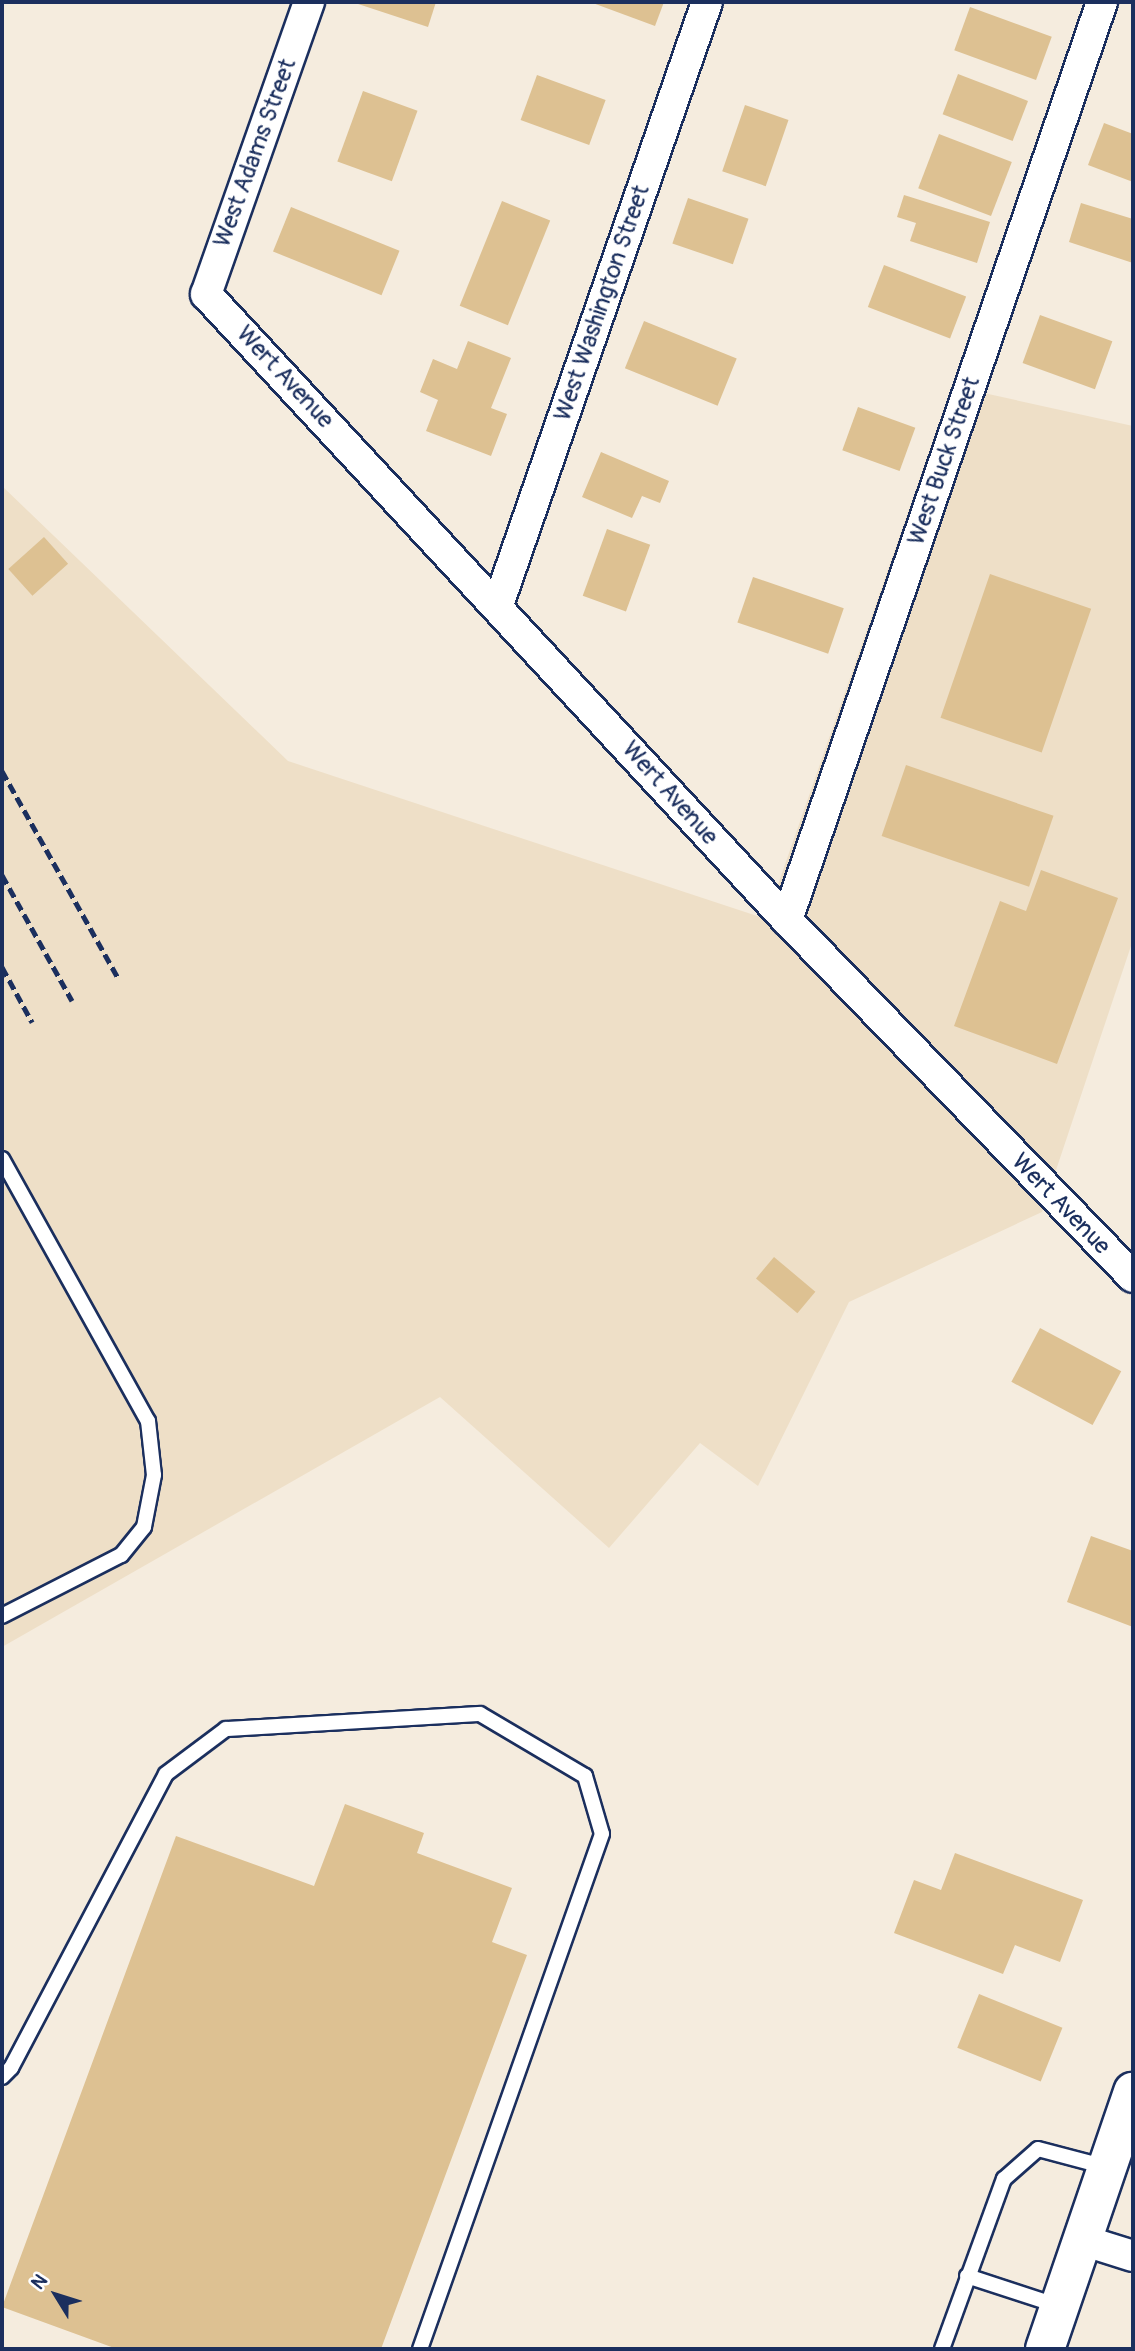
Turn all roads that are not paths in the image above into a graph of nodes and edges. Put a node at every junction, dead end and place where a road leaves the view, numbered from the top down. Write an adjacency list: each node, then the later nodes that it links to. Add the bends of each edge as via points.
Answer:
1 (309, 2): 4 (street, West Adams Street, via 205,294)
2 (707, 2): 5 (street, West Washington Street)
3 (1102, 2): 6 (street, West Buck Street)
4 (214, 302): 5 (street, Wert Avenue)
5 (498, 605): 6 (street, Wert Avenue)
6 (787, 920): 8 (street, Wert Avenue, via 1100,1248)
7 (2, 1159): 9 (lane, via 148,1421 154,1475 144,1527 121,1555)
8 (1133, 1277)
9 (2, 1616)
10 (2, 2077): 17 (lane, via 11,2068 166,1774 226,1729 480,1714 585,1776 602,1834)
11 (1133, 2092): 12 (main road)
12 (1107, 2168): 13 (main road); 15 (lane, via 1038,2149 1004,2179)
13 (1082, 2240): 14 (street); 16 (main road)
14 (1133, 2256)
15 (967, 2276): 16 (lane); 18 (lane)
16 (1060, 2306): 19 (main road)
17 (420, 2349)
18 (942, 2349)
19 (1045, 2349)

